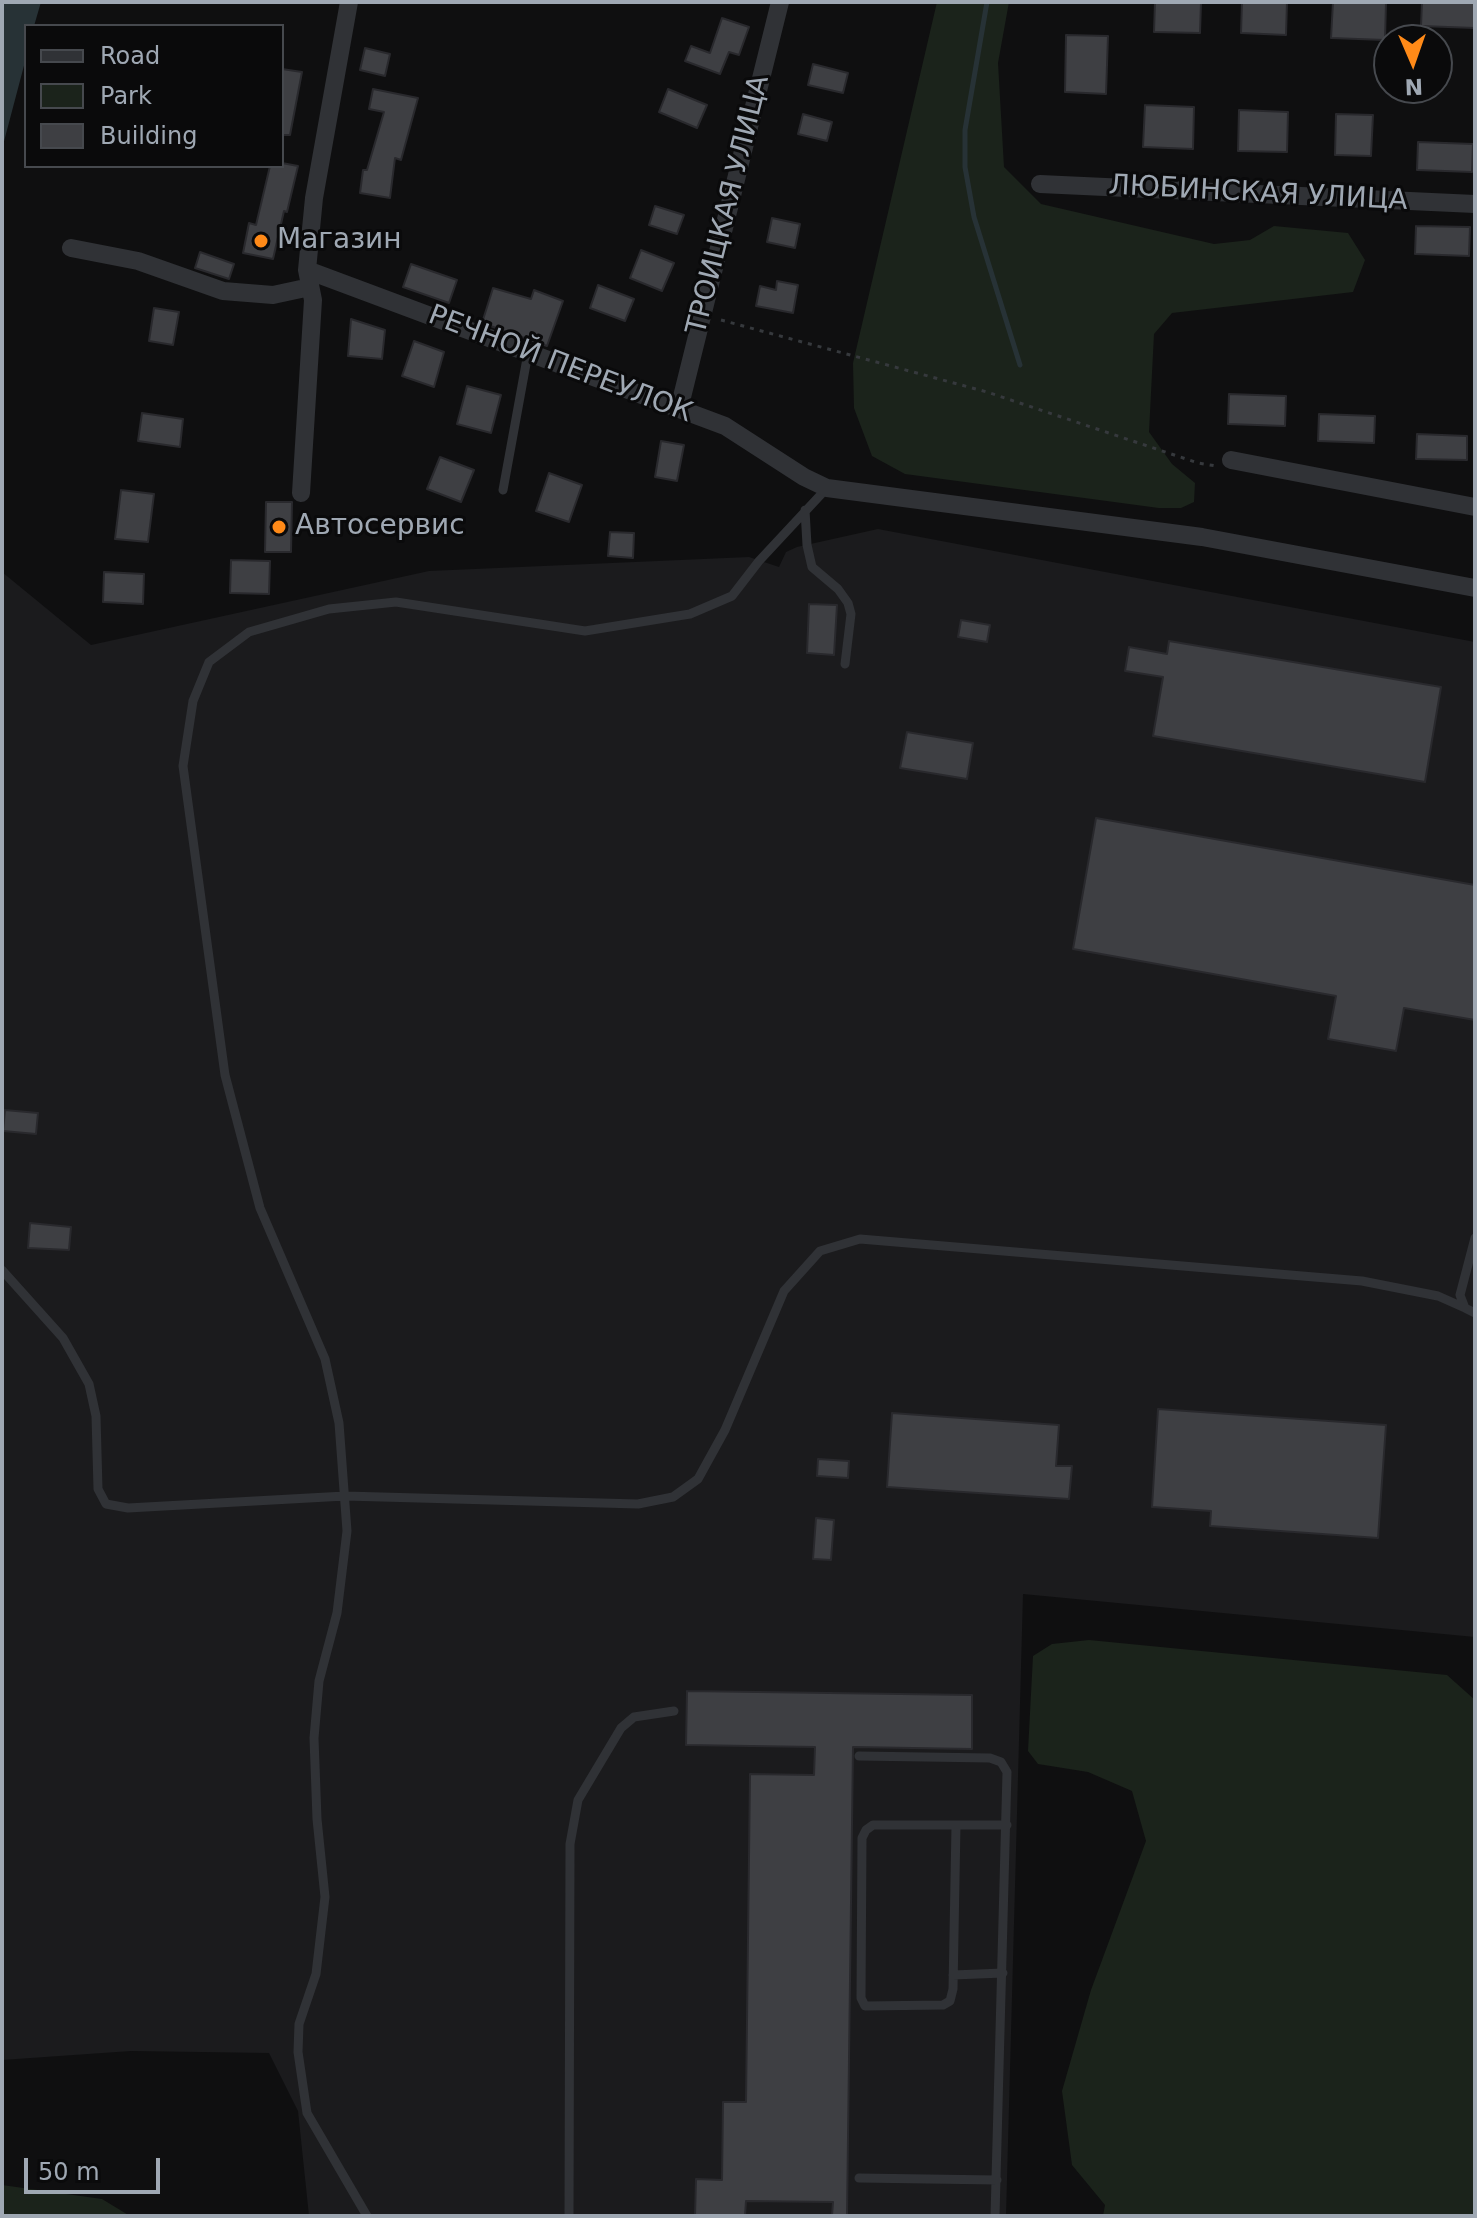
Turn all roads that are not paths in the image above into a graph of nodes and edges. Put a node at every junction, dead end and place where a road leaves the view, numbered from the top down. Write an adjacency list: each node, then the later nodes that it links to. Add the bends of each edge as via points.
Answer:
1 (349, 2): 6 (street, via 314,198)
2 (780, 2): 8 (street, ТРОИЦКАЯ УЛИЦА)
3 (1040, 184): 4 (street, ЛЮБИНСКАЯ УЛИЦА)
4 (1475, 204)
5 (71, 248): 6 (street, via 138,261 223,291 273,295)
6 (308, 278): 7 (street, РЕЧНОЙ ПЕРЕУЛОК); 12 (street, via 313,300)
7 (528, 353): 8 (street, РЕЧНОЙ ПЕРЕУЛОК); 11 (lane)
8 (679, 409): 10 (street, РЕЧНОЙ ПЕРЕУЛОК, via 725,426)
9 (1231, 460): 13 (street)
10 (827, 488): 14 (lane); 15 (street, РЕЧНОЙ ПЕРЕУЛОК, via 1202,537)
11 (503, 490)
12 (301, 493)
13 (1475, 507)
14 (805, 510): 16 (lane, via 812,567 838,589 851,614); 21 (lane, via 732,596 690,614 585,631 396,602 329,609 249,632 209,662 193,701 183,766 225,1075 260,1208 325,1359 339,1423)
15 (1475, 588)
16 (845, 664)
17 (1475, 1238): 19 (lane, via 1460,1295)
18 (2, 1270): 21 (lane, via 63,1338 89,1384 96,1416 98,1489 106,1504 128,1508)
19 (1465, 1308): 20 (lane); 21 (lane, via 1438,1296 1362,1281 860,1239 820,1251 784,1291 725,1430 698,1479 673,1497 638,1504)
20 (1475, 1313)
21 (345, 1496): 30 (lane, via 347,1531 337,1613 319,1681 314,1738 325,1897 316,1974 299,2024 298,2052 307,2113)
22 (674, 1711): 31 (lane, via 634,1717 621,1728 578,1800 570,1844)
23 (859, 1756): 25 (lane, via 962,1756 1001,1762 1007,1772)
24 (956, 1825): 25 (lane); 27 (lane); 27 (lane, via 873,1825 866,1830 861,1998 865,2006 943,2005 950,2001)
25 (1007, 1825): 26 (lane)
26 (1003, 1973): 27 (lane); 29 (lane)
27 (953, 1975)
28 (859, 2178): 29 (lane)
29 (997, 2180): 32 (lane)
30 (367, 2216)
31 (569, 2216)
32 (995, 2216)

